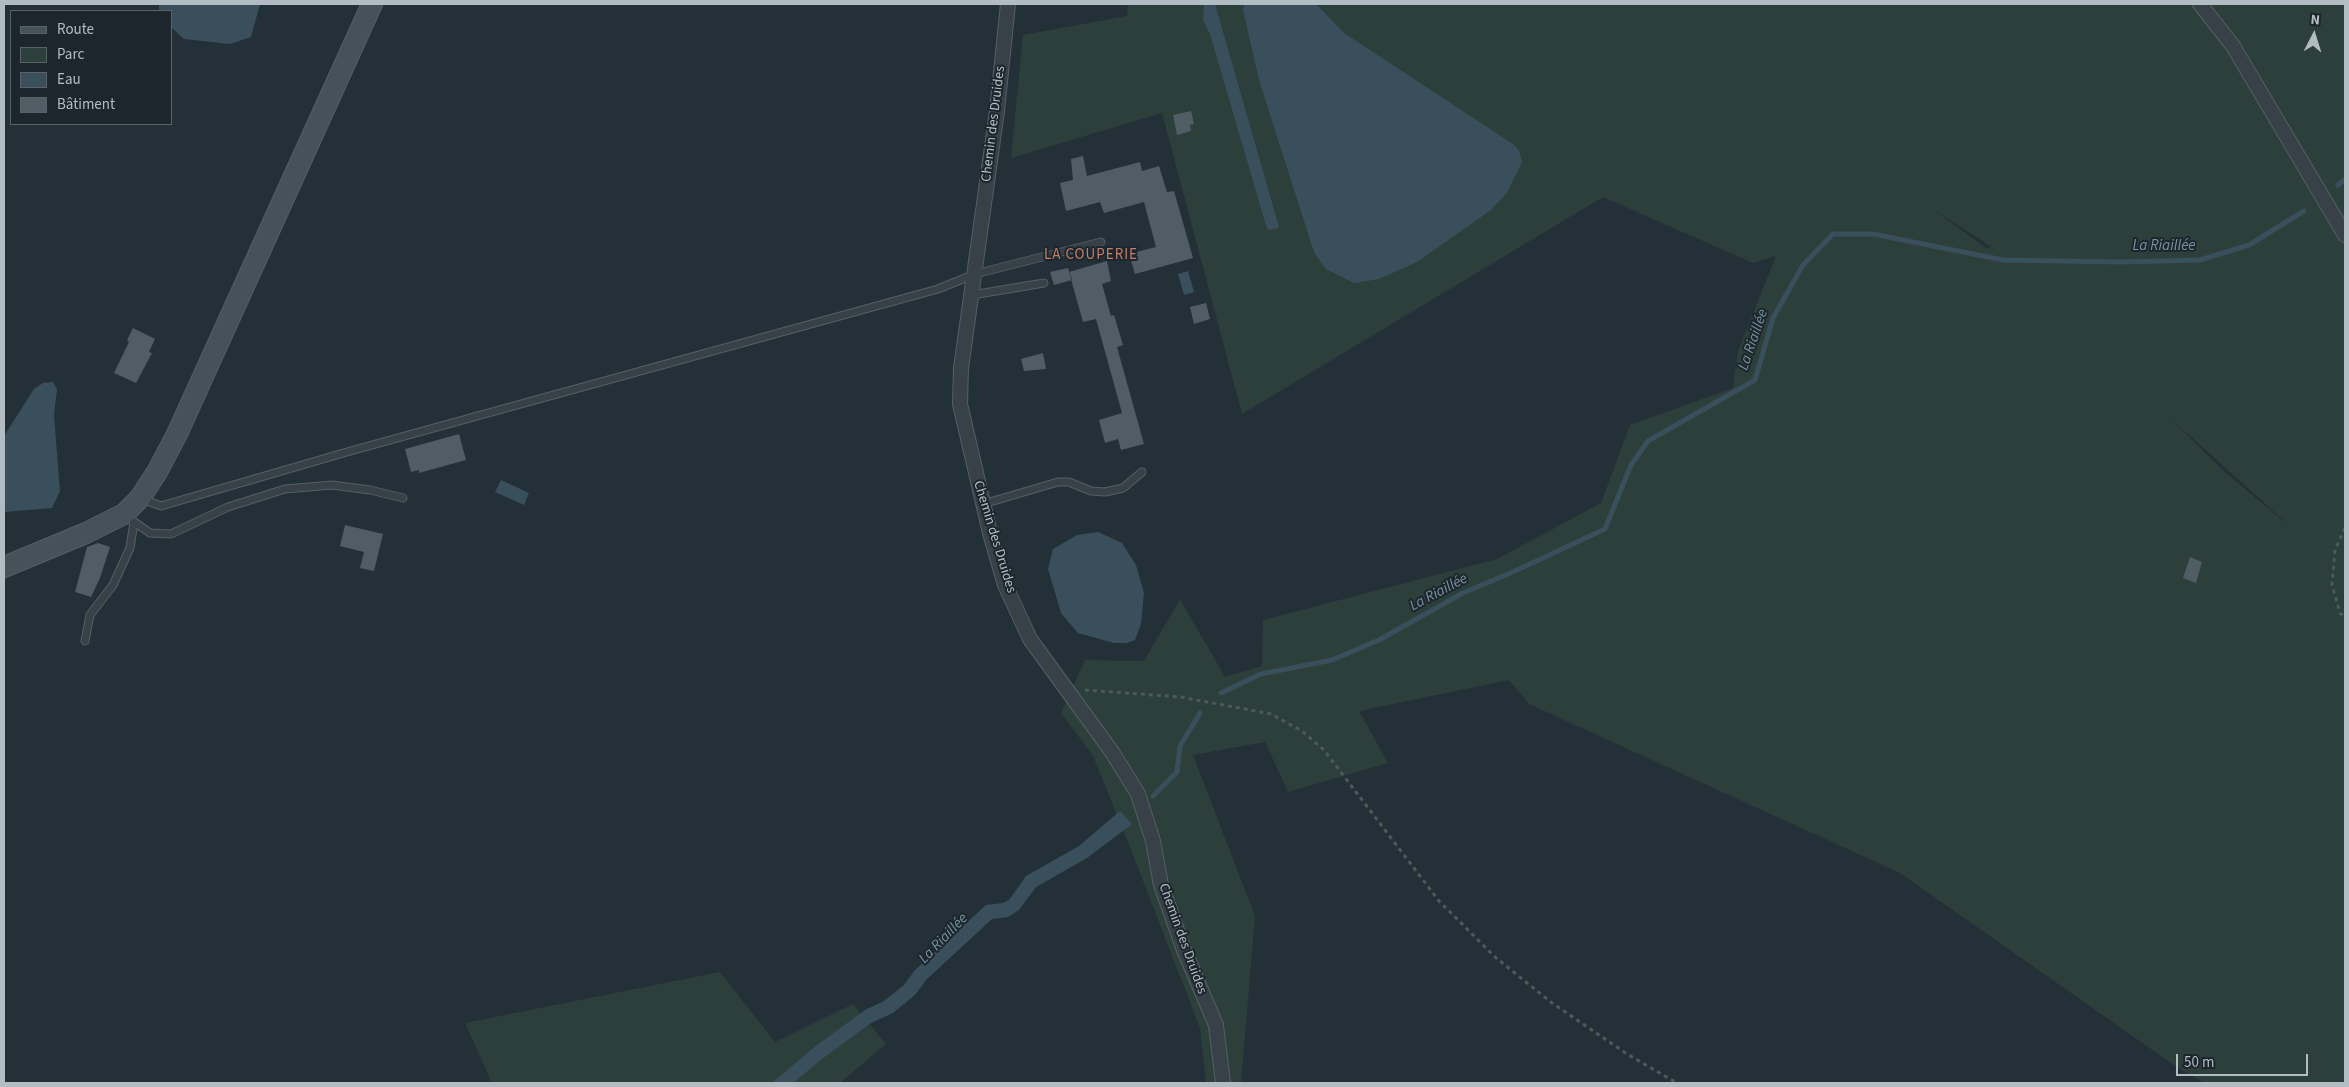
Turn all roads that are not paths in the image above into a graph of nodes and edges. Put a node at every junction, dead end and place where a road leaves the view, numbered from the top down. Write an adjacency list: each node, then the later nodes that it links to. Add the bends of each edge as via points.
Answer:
1 (372, 4): 10 (street, via 177,434)
2 (1008, 4): 6 (street, Chemin des Druides)
3 (2200, 4): 4 (street, via 2233,46)
4 (2345, 235)
5 (1101, 242): 6 (lane)
6 (975, 274): 8 (street, Chemin des Druides); 10 (lane, via 938,288 161,506)
7 (1044, 283): 8 (lane)
8 (972, 295): 12 (street, Chemin des Druides, via 961,368 960,404)
9 (1142, 472): 12 (lane, via 1123,488 1104,492 1091,491 1070,482 1058,482)
10 (140, 498): 13 (street)
11 (403, 498): 13 (lane, via 332,484 285,489 228,507 171,534 150,533)
12 (982, 504): 16 (street, Chemin des Druides, via 1005,585 1030,639 1112,752 1138,794 1153,841 1161,885 1216,1025)
13 (129, 518): 14 (street); 15 (lane, via 130,548 113,585 90,615)
14 (4, 567)
15 (85, 641)
16 (1223, 1083)

